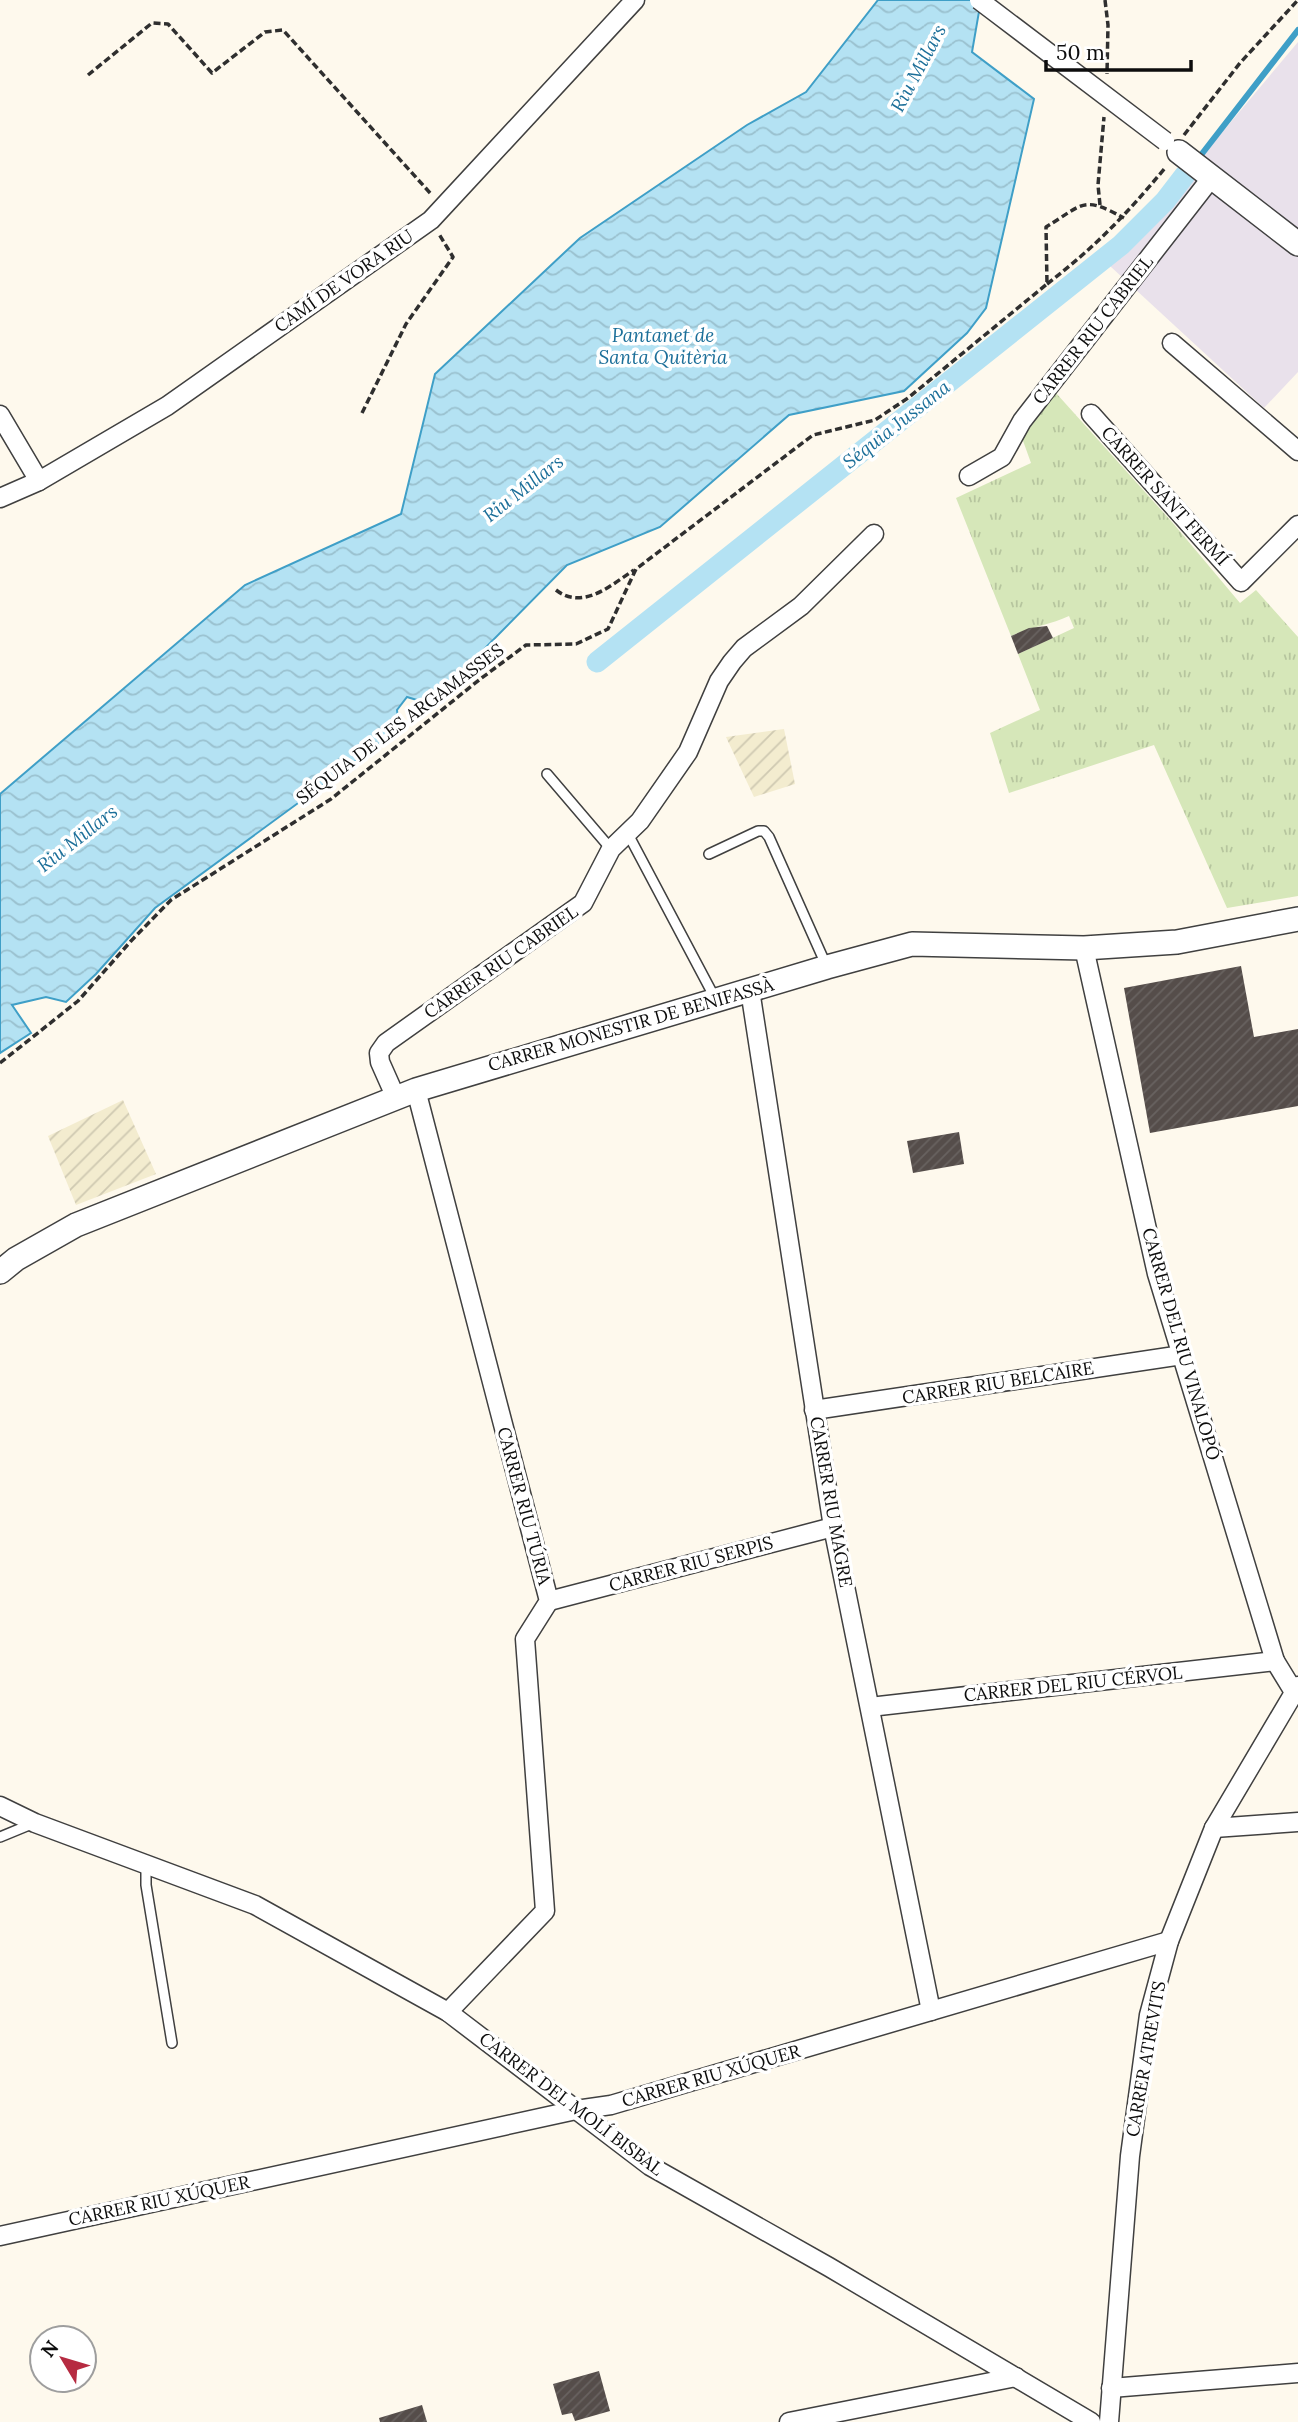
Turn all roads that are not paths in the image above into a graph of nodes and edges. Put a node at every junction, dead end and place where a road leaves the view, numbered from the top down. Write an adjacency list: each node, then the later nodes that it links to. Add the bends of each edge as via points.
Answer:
1 (635, 0): 11 (street, CAMÍ DE VORA RIU, via 437,214 167,405)
2 (979, 0): 3 (street, bridge)
3 (1172, 146): 4 (street)
4 (1212, 177): 5 (street); 10 (street, CARRER RIU CABRIEL, via 1022,421 1002,457)
5 (1298, 244)
6 (1172, 343): 9 (street)
7 (1091, 414): 13 (street, CARRER SANT FERMÍ, via 1241,582)
8 (0, 415): 11 (street)
9 (1298, 451)
10 (970, 476)
11 (39, 481): 12 (street, CAMÍ DE VORA RIU)
12 (0, 498)
13 (1298, 525)
14 (874, 534): 16 (street, CARRER RIU CABRIEL, via 801,606 732,662 688,752)
15 (547, 774): 17 (lane)
16 (628, 834): 17 (street, CARRER RIU CABRIEL); 23 (lane)
17 (611, 849): 24 (street, CARRER RIU CABRIEL, via 590,893 574,911 386,1043 379,1053 380,1062)
18 (709, 854): 21 (lane, via 764,831)
19 (1298, 919): 20 (street, CARRER MONESTIR DE BENIFASSÀ, via 1177,942)
20 (1084, 948): 21 (street, CARRER MONESTIR DE BENIFASSÀ, via 912,944); 26 (street, CARRER DEL RIU VINALOPÓ, via 1157,1275)
21 (827, 967): 22 (street, CARRER MONESTIR DE BENIFASSÀ)
22 (750, 990): 23 (street, CARRER MONESTIR DE BENIFASSÀ); 27 (street, CARRER RIU MAGRE)
23 (716, 1000): 24 (street, CARRER MONESTIR DE BENIFASSÀ)
24 (406, 1094): 25 (street, CARRER MONESTIR DE BENIFASSÀ, via 76,1225); 29 (street, CARRER RIU TÚRIA)
25 (0, 1272)
26 (1182, 1355): 27 (street, CARRER RIU BELCAIRE); 30 (street, CARRER DEL RIU VINALOPÓ)
27 (814, 1410): 28 (street, CARRER RIU MAGRE)
28 (833, 1527): 29 (street, CARRER RIU SERPIS); 32 (street, CARRER RIU MAGRE)
29 (549, 1601): 41 (street, CARRER RIU TÚRIA, via 525,1639 545,1911)
30 (1275, 1661): 31 (street, CARRER DEL RIU VINALOPÓ); 32 (street, CARRER DEL RIU CÉRVOL)
31 (1296, 1689): 36 (street, CARRER ATREVITS)
32 (870, 1707): 40 (street, CARRER RIU MAGRE)
33 (0, 1806): 35 (street, CARRER DEL MOLÍ BISBAL)
34 (1298, 1822): 36 (street)
35 (35, 1823): 37 (lane); 38 (street, CARRER DEL MOLÍ BISBAL)
36 (1214, 1828): 39 (street, CARRER ATREVITS)
37 (0, 1838)
38 (146, 1865): 41 (street, CARRER DEL MOLÍ BISBAL, via 255,1905); 42 (lane)
39 (1169, 1941): 40 (street, CARRER RIU XÚQUER); 47 (street, CARRER ATREVITS, via 1149,2015 1130,2156)
40 (931, 2011): 43 (street, CARRER RIU XÚQUER, via 611,2105)
41 (447, 2012): 43 (street, CARRER DEL MOLÍ BISBAL)
42 (172, 2043)
43 (576, 2110): 44 (street, CARRER RIU XÚQUER); 46 (street, CARRER DEL MOLÍ BISBAL, via 650,2166)
44 (0, 2236)
45 (1298, 2373): 47 (street)
46 (1016, 2377): 48 (street); 49 (street, CARRER DEL MOLÍ BISBAL)
47 (1111, 2388): 50 (street, CARRER ATREVITS)
48 (789, 2422)
49 (1091, 2422)
50 (1109, 2422)

